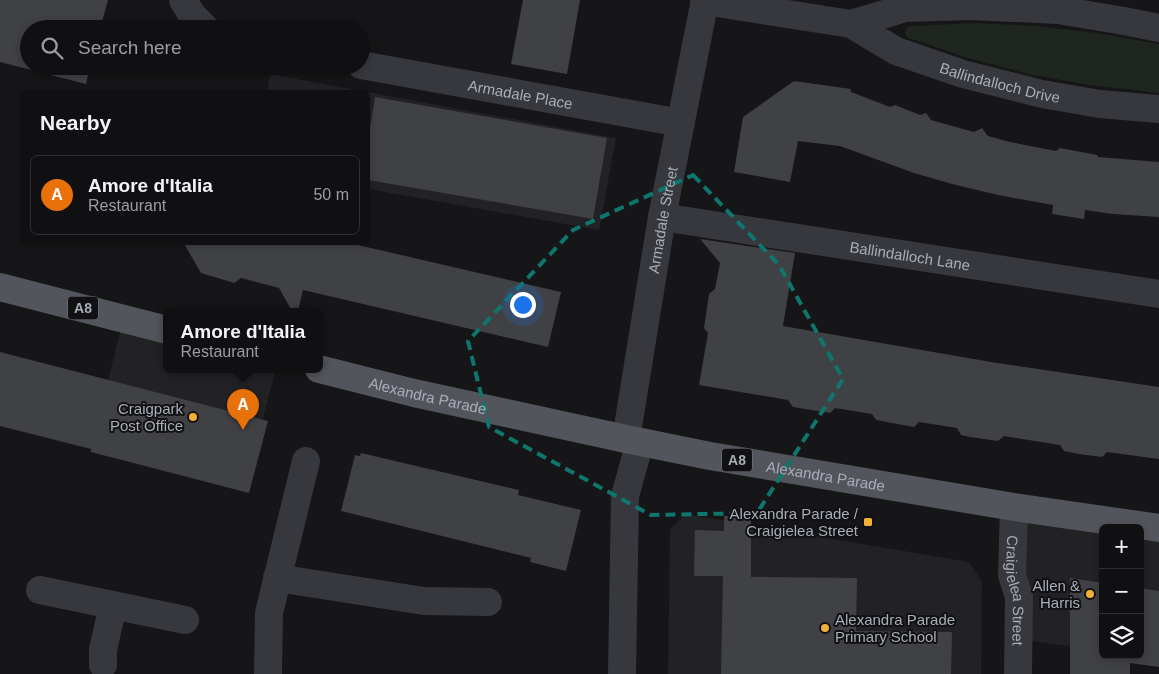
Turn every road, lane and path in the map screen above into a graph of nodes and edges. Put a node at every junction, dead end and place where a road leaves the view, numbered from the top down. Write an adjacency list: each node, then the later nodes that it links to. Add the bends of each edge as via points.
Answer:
1 (183, 0): 3 (street)
2 (705, 1): 4 (street, Ballindalloch Drive); 8 (street, Armadale Street)
3 (197, 20)
4 (851, 24): 5 (street, Ballindalloch Drive, via 905,8 971,6 1058,10); 7 (street, Ballindalloch Drive, via 896,51 963,74 1051,96)
5 (1159, 28)
6 (370, 67): 8 (street, Armadale Place)
7 (1159, 109)
8 (681, 123): 9 (street, Armadale Street)
9 (662, 217): 11 (street, Ballindalloch Lane); 14 (street, Armadale Street)
10 (0, 287): 12 (main road, A8)
11 (1159, 294)
12 (163, 329)
13 (323, 369): 14 (main road, Alexandra Parade / A8)
14 (633, 441): 16 (main road, Alexandra Parade / A8); 25 (street, Armadale Street, via 625,496)
15 (306, 460): 18 (street)
16 (1014, 507): 17 (main road, Alexandra Parade / A8); 26 (street, Craigielea Street, via 1012,575 1019,596)
17 (1159, 528)
18 (277, 578): 20 (street, via 424,601); 24 (street, via 269,613)
19 (40, 590): 21 (street)
20 (488, 602)
21 (113, 605): 22 (street); 23 (street)
22 (185, 620)
23 (103, 665)
24 (268, 674)
25 (622, 674)
26 (1018, 674)

